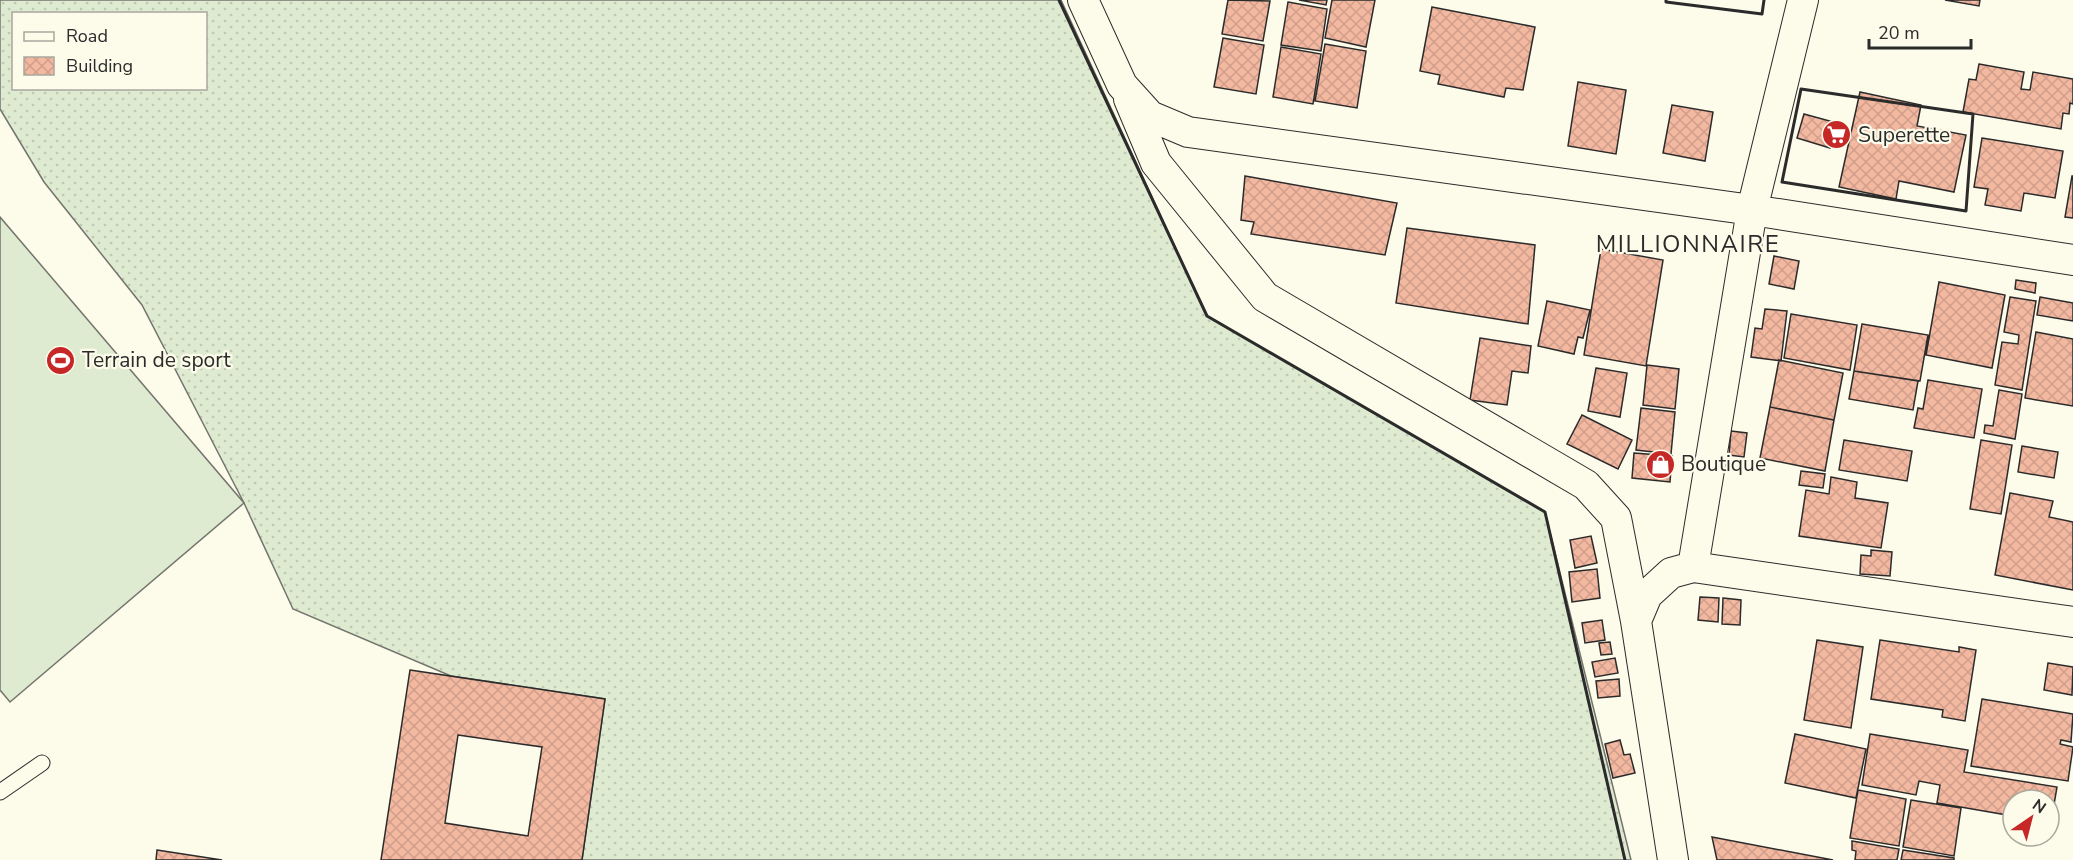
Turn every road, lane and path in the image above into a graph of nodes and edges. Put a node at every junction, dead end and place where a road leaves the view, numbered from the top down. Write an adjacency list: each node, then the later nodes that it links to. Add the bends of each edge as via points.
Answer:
1 (1083, 0): 3 (street)
2 (1803, 0): 4 (street)
3 (1122, 85): 4 (street, via 1150,116 1188,132); 7 (street, via 1156,162 1265,297 1586,485 1616,518)
4 (1752, 210): 5 (street); 6 (street)
5 (2073, 260)
6 (1693, 567): 7 (street, via 1671,573 1647,594); 8 (street)
7 (1636, 621): 11 (street)
8 (2073, 622)
9 (42, 763): 10 (lane)
10 (0, 792)
11 (1673, 860)

